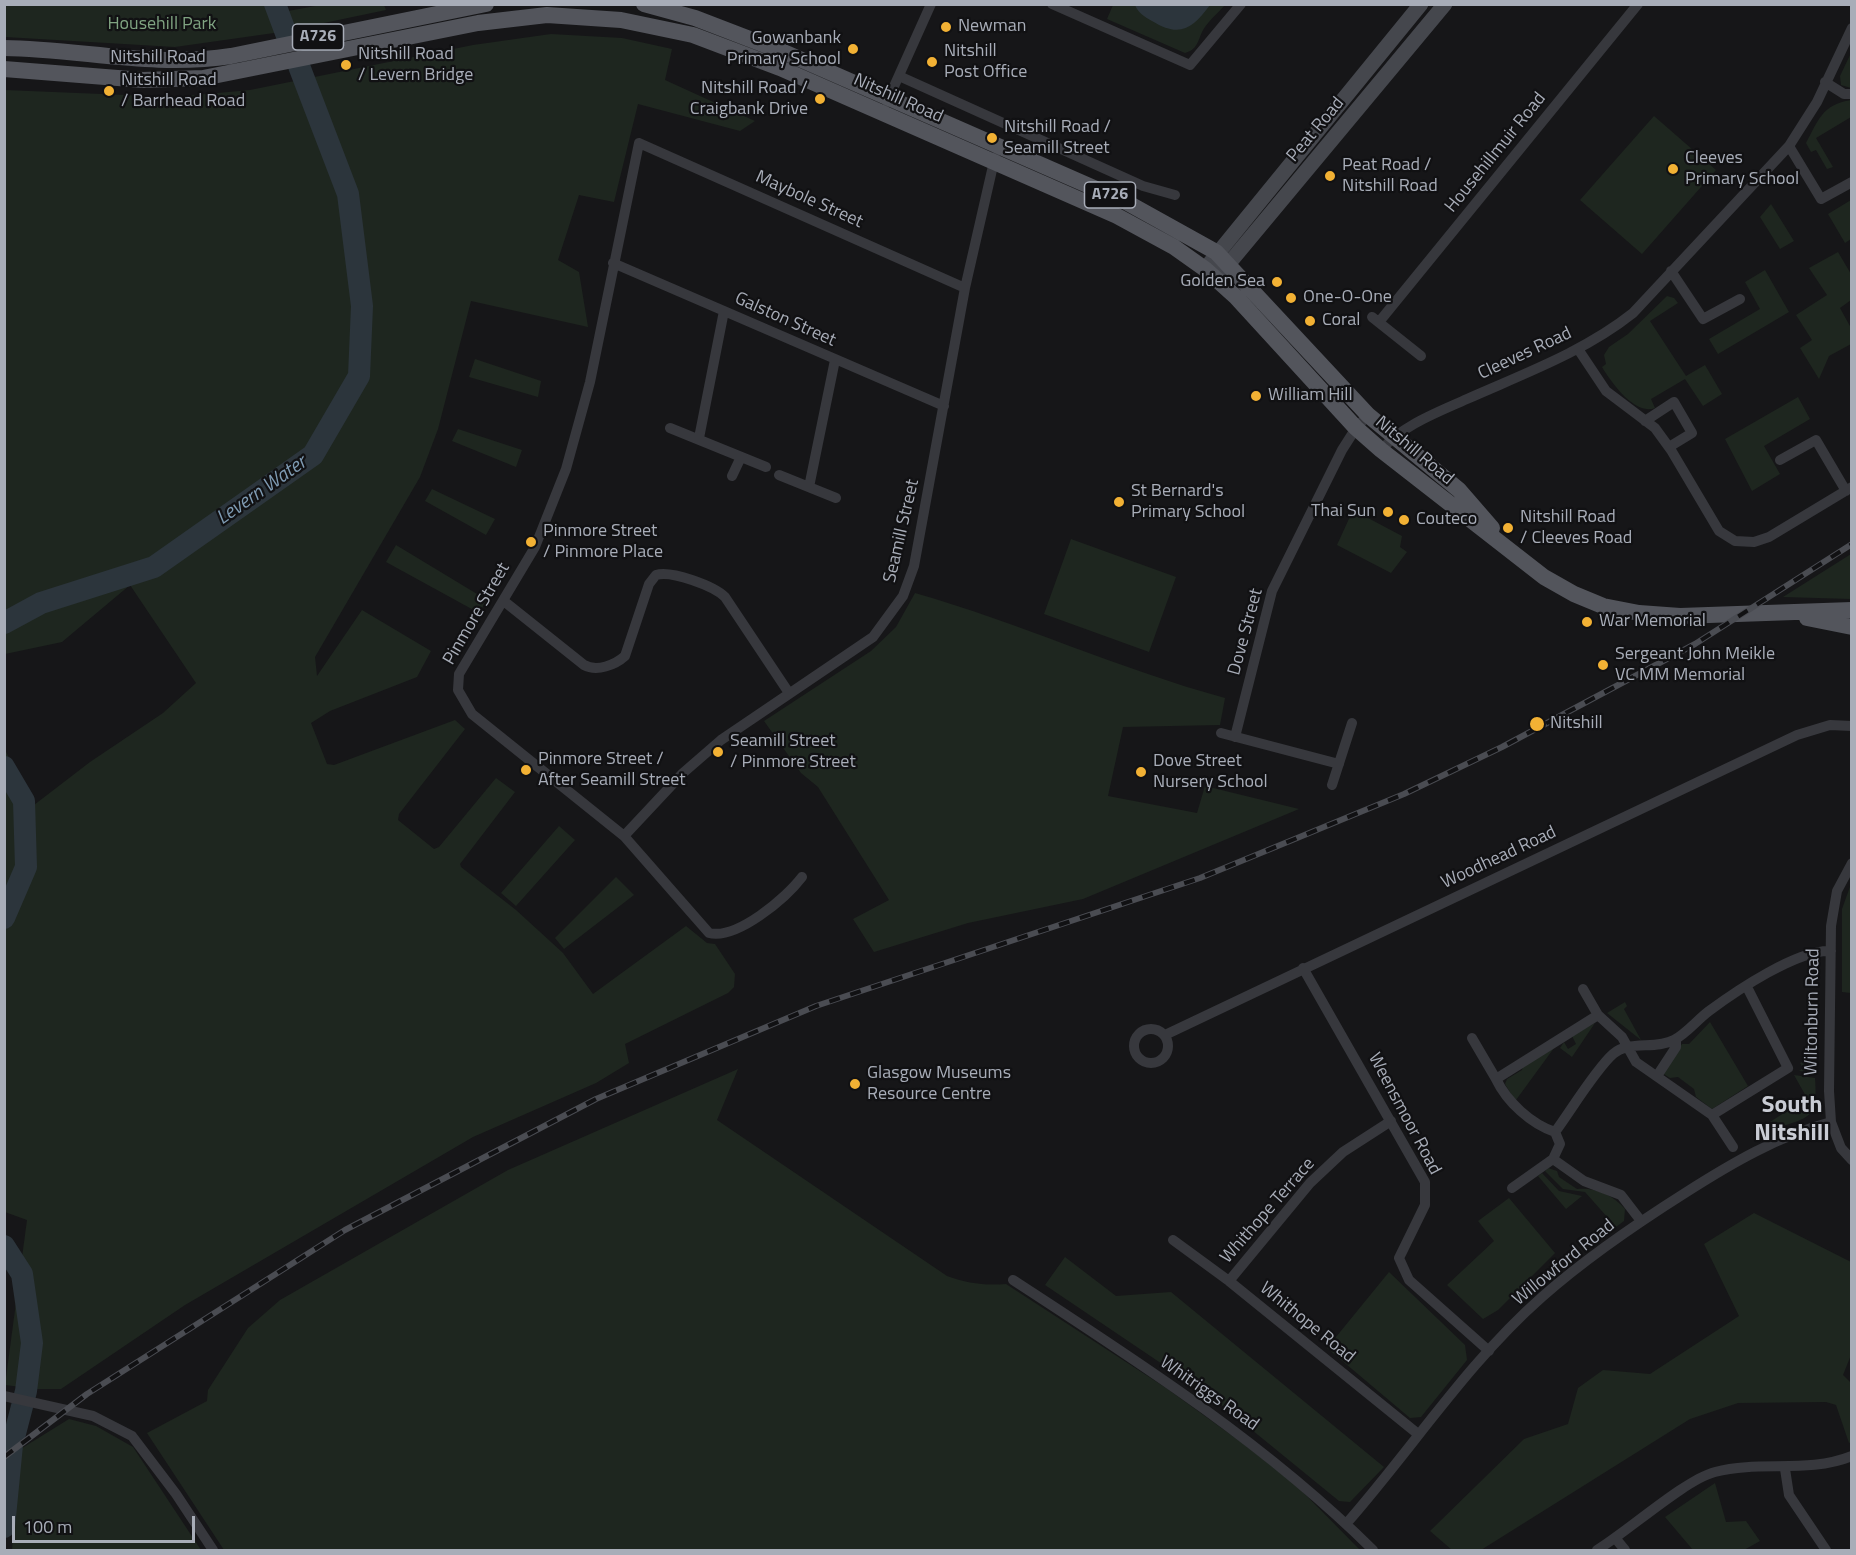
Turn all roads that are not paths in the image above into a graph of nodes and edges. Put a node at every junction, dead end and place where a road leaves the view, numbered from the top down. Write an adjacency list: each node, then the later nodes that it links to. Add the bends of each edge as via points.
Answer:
1 (644, 4): 18 (main road, Nitshill Road / A726, via 741,34)
2 (931, 4): 15 (street)
3 (1241, 4): 8 (street, via 1190,65)
4 (1421, 4): 24 (street, Peat Road, via 1308,146)
5 (1444, 4): 26 (street, Peat Road)
6 (1638, 4): 33 (street, Househillmuir Road, via 1376,319)
7 (479, 5): 9 (street); 12 (main road, Nitshill Road / A726)
8 (1054, 5)
9 (478, 23): 14 (main road, Nitshill Road / A726); 18 (main road, Nitshill Road / A726, via 547,15 652,25 693,35)
10 (1851, 28): 16 (street, Cleeves Road)
11 (4, 48): 12 (main road, Nitshill Road / A726, via 160,62)
12 (231, 56): 14 (main road)
13 (4, 69): 14 (main road, Nitshill Road / A726, via 143,81)
14 (234, 74)
15 (899, 76): 18 (street); 23 (street, via 1143,186)
16 (1825, 82): 17 (street); 20 (street, Cleeves Road)
17 (1851, 94)
18 (886, 106): 21 (main road, Nitshill Road / A726)
19 (639, 143): 25 (street, Pinmore Street); 29 (street, Maybole Street)
20 (1789, 146): 22 (street, via 1821,199); 27 (street, Cleeves Road)
21 (996, 154): 24 (main road, Nitshill Road / A726, via 1153,215); 28 (main road, Nitshill Road / A726, via 1132,224); 29 (street, Seamill Street)
22 (1851, 182)
23 (1175, 195)
24 (1216, 252): 26 (main road, Nitshill Road / A726); 28 (street, Peat Road)
25 (613, 263): 31 (street, Galston Street); 53 (street, Pinmore Street, via 590,382 566,469 535,547)
26 (1229, 265): 28 (street, Peat Road); 36 (main road, Nitshill Road / A726)
27 (1671, 272): 30 (street, via 1703,319); 32 (street, Cleeves Road, via 1633,313)
28 (1211, 274): 39 (main road, Nitshill Road / A726, via 1280,342)
29 (965, 288): 35 (street, Seamill Street)
30 (1740, 299)
31 (724, 311): 34 (street, Galston Street); 41 (street)
32 (1578, 348): 37 (street, via 1606,392); 40 (street, Cleeves Road)
33 (1421, 356)
34 (835, 360): 35 (street, Galston Street); 49 (street)
35 (944, 406): 57 (street, Seamill Street, via 914,566 903,596 873,637)
36 (1368, 415): 39 (street, Dove Street); 40 (main road, Nitshill Road / A726)
37 (1645, 421): 42 (street); 42 (street, via 1674,402 1692,433)
38 (670, 428): 41 (street)
39 (1356, 428): 43 (main road, Nitshill Road / A726); 61 (street, Dove Street, via 1272,591)
40 (1394, 435): 43 (street, Cleeves Road); 52 (main road, Nitshill Road / A726, via 1459,490)
41 (699, 438): 44 (street)
42 (1669, 447): 50 (street, via 1719,531 1735,541 1754,542 1769,537)
43 (1381, 450): 52 (main road, Nitshill Road / A726)
44 (741, 457): 46 (street); 48 (street)
45 (1780, 460): 50 (street, via 1816,440)
46 (766, 467)
47 (780, 475): 49 (street)
48 (732, 476)
49 (809, 487): 51 (street)
50 (1849, 489)
51 (836, 498)
52 (1510, 549): 55 (main road, Nitshill Road / A726, via 1544,577 1574,594 1622,611)
53 (505, 602): 57 (street, via 584,665 596,668 625,656 649,584 656,575 669,573 712,588 725,597); 64 (street, Pinmore Street, via 459,674 460,697 472,714)
54 (1851, 610): 55 (main road, Nitshill Road / A726)
55 (1785, 614): 56 (main road, Nitshill Road / A726)
56 (1851, 627)
57 (789, 693): 64 (street, Seamill Street, via 700,757)
58 (1352, 723): 62 (street)
59 (1851, 726): 68 (street, Woodhead Road, via 1830,725 1797,735)
60 (1221, 733): 61 (street)
61 (1235, 737): 62 (street)
62 (1339, 764): 63 (street)
63 (1332, 785)
64 (624, 836): 66 (street, Pinmore Street, via 709,933 729,932 754,918 792,890)
65 (1851, 862): 67 (street, Wiltonburn Road, via 1837,891)
66 (802, 877)
67 (1831, 951): 69 (street, via 1810,952); 80 (street, Wiltonburn Road, via 1828,1091)
68 (1304, 968): 72 (street, Woodhead Road); 79 (street, Weensmoor Road)
69 (1747, 987): 74 (street); 78 (street, via 1788,1068)
70 (1583, 989): 71 (street)
71 (1598, 1015): 75 (street); 77 (street)
72 (1165, 1035)
73 (1472, 1038): 77 (street)
74 (1676, 1039): 75 (street, via 1662,1046); 76 (street, via 1676,1047)
75 (1628, 1047): 76 (street, via 1636,1062); 81 (street, via 1613,1054)
76 (1656, 1076): 78 (street)
77 (1496, 1079): 81 (street, via 1509,1100)
78 (1712, 1115): 82 (street)
79 (1391, 1121): 89 (street, Whithope Terrace, via 1343,1152 1310,1183); 90 (street, Weensmoor Road, via 1425,1182 1425,1205 1399,1258 1409,1280)
80 (1832, 1122): 84 (street, Wiltonburn Road, via 1841,1148); 86 (street, Willowford Road, via 1777,1139)
81 (1555, 1132): 83 (street, via 1560,1144)
82 (1733, 1147)
83 (1553, 1159): 85 (street); 86 (street, via 1584,1180 1621,1195)
84 (1851, 1160)
85 (1512, 1188)
86 (1641, 1221): 90 (street, Willowford Road, via 1542,1297)
87 (1173, 1240): 89 (street, Whithope Road)
88 (1013, 1280): 95 (street, Whitriggs Road, via 1242,1436)
89 (1229, 1281): 92 (street, Whithope Road)
90 (1489, 1351): 92 (street, Willowford Road)
91 (4, 1396): 97 (street, via 93,1416 132,1436)
92 (1418, 1434): 95 (street, Willowford Road)
93 (1851, 1456): 94 (street)
94 (1785, 1468): 96 (street, via 1757,1465 1712,1473); 101 (street, via 1789,1495)
95 (1346, 1524): 98 (street, Whitriggs Road)
96 (1616, 1539): 99 (street); 100 (street)
97 (213, 1551)
98 (1373, 1551)
99 (1597, 1551)
100 (1625, 1551)
101 (1826, 1551)

